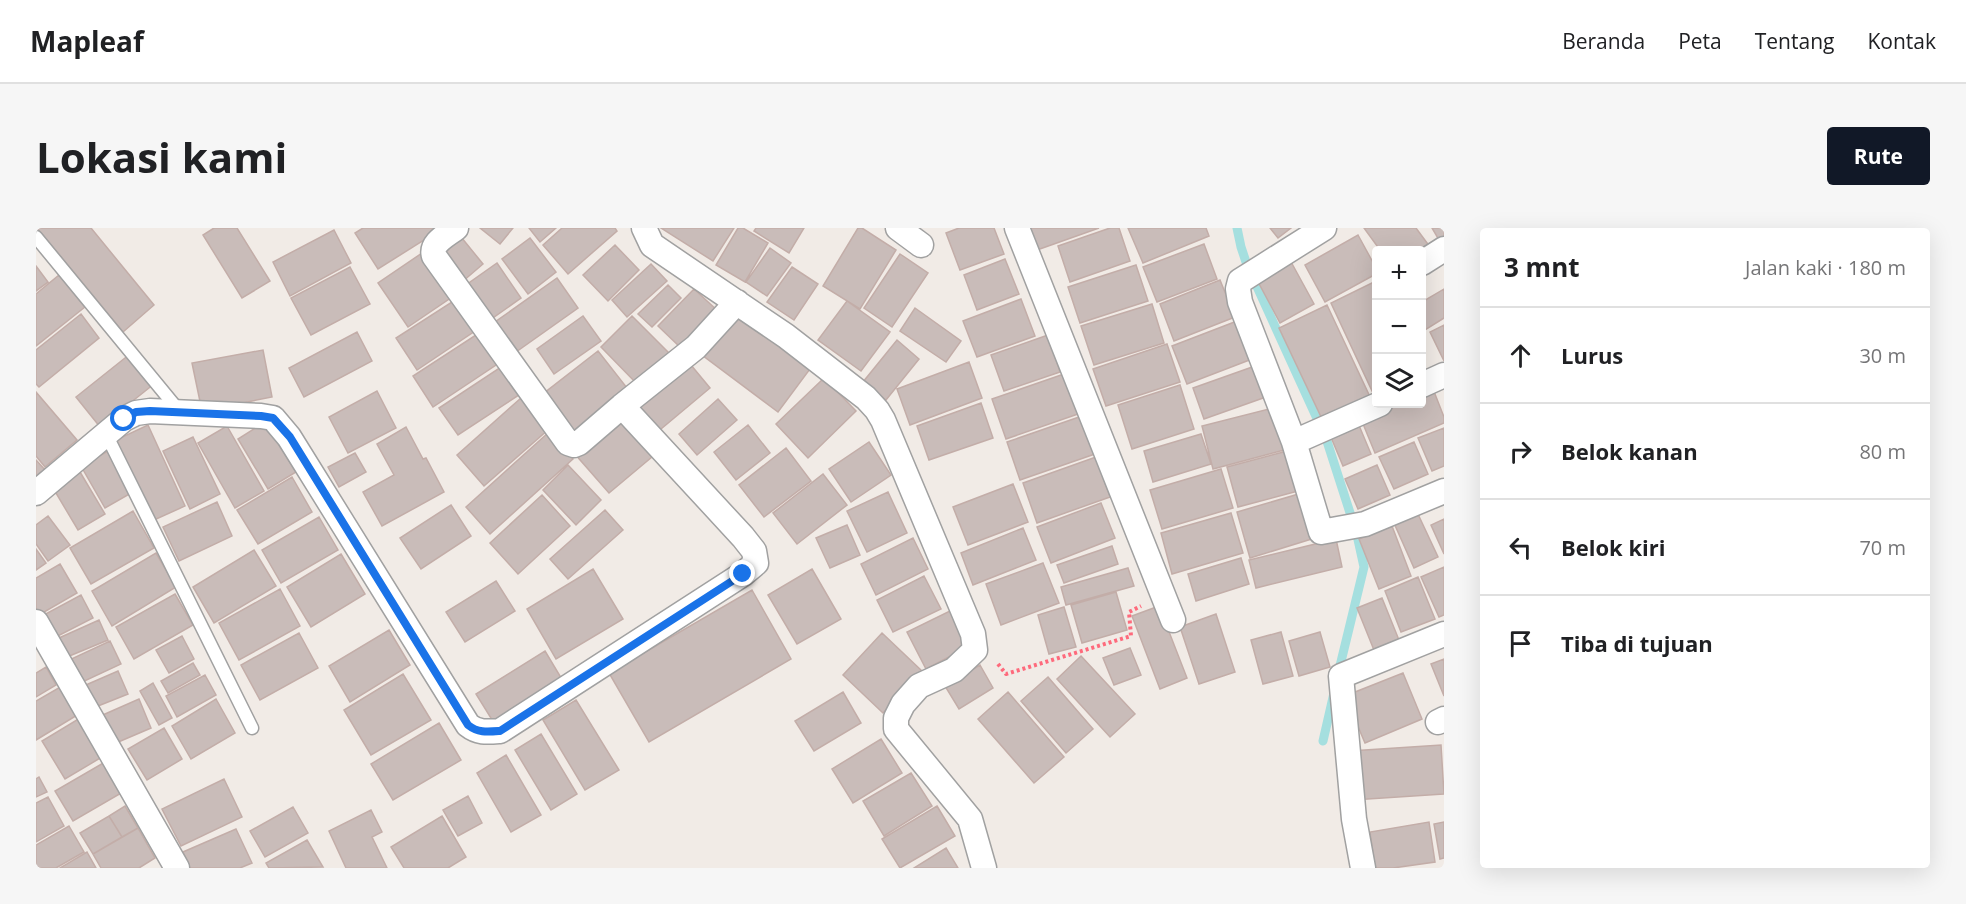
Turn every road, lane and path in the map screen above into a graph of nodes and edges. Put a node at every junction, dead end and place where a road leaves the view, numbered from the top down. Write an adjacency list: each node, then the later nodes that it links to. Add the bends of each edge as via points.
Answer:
1 (456, 228): 13 (street, via 434,246 435,256 568,443 579,443)
2 (644, 228): 10 (street, via 652,245)
3 (898, 228): 7 (street)
4 (1017, 228): 20 (street)
5 (1324, 228): 17 (street, via 1240,281 1238,290)
6 (36, 237): 15 (lane)
7 (921, 245)
8 (1444, 249): 9 (street)
9 (1426, 260)
10 (737, 302): 13 (street, via 696,347); 23 (street, via 786,336 877,410)
11 (1444, 375): 12 (street)
12 (1426, 383)
13 (622, 406): 15 (street, via 743,537 754,551 756,563 500,731 486,732 468,725 290,437 273,418)
14 (1372, 408): 17 (street)
15 (181, 412): 16 (street, via 136,412)
16 (106, 434): 19 (street); 25 (lane)
17 (1294, 442): 18 (street, via 1321,532 1365,524)
18 (1444, 490)
19 (36, 493)
20 (1164, 596): 21 (street); 23 (path, via 1129,612 1131,636 1006,674)
21 (1173, 620)
22 (36, 622): 26 (street)
23 (973, 634): 27 (street, via 975,650 954,670 919,686 903,704 896,729 970,819)
24 (1444, 634): 28 (street, via 1341,676)
25 (252, 728)
26 (177, 868)
27 (984, 868)
28 (1362, 868)

